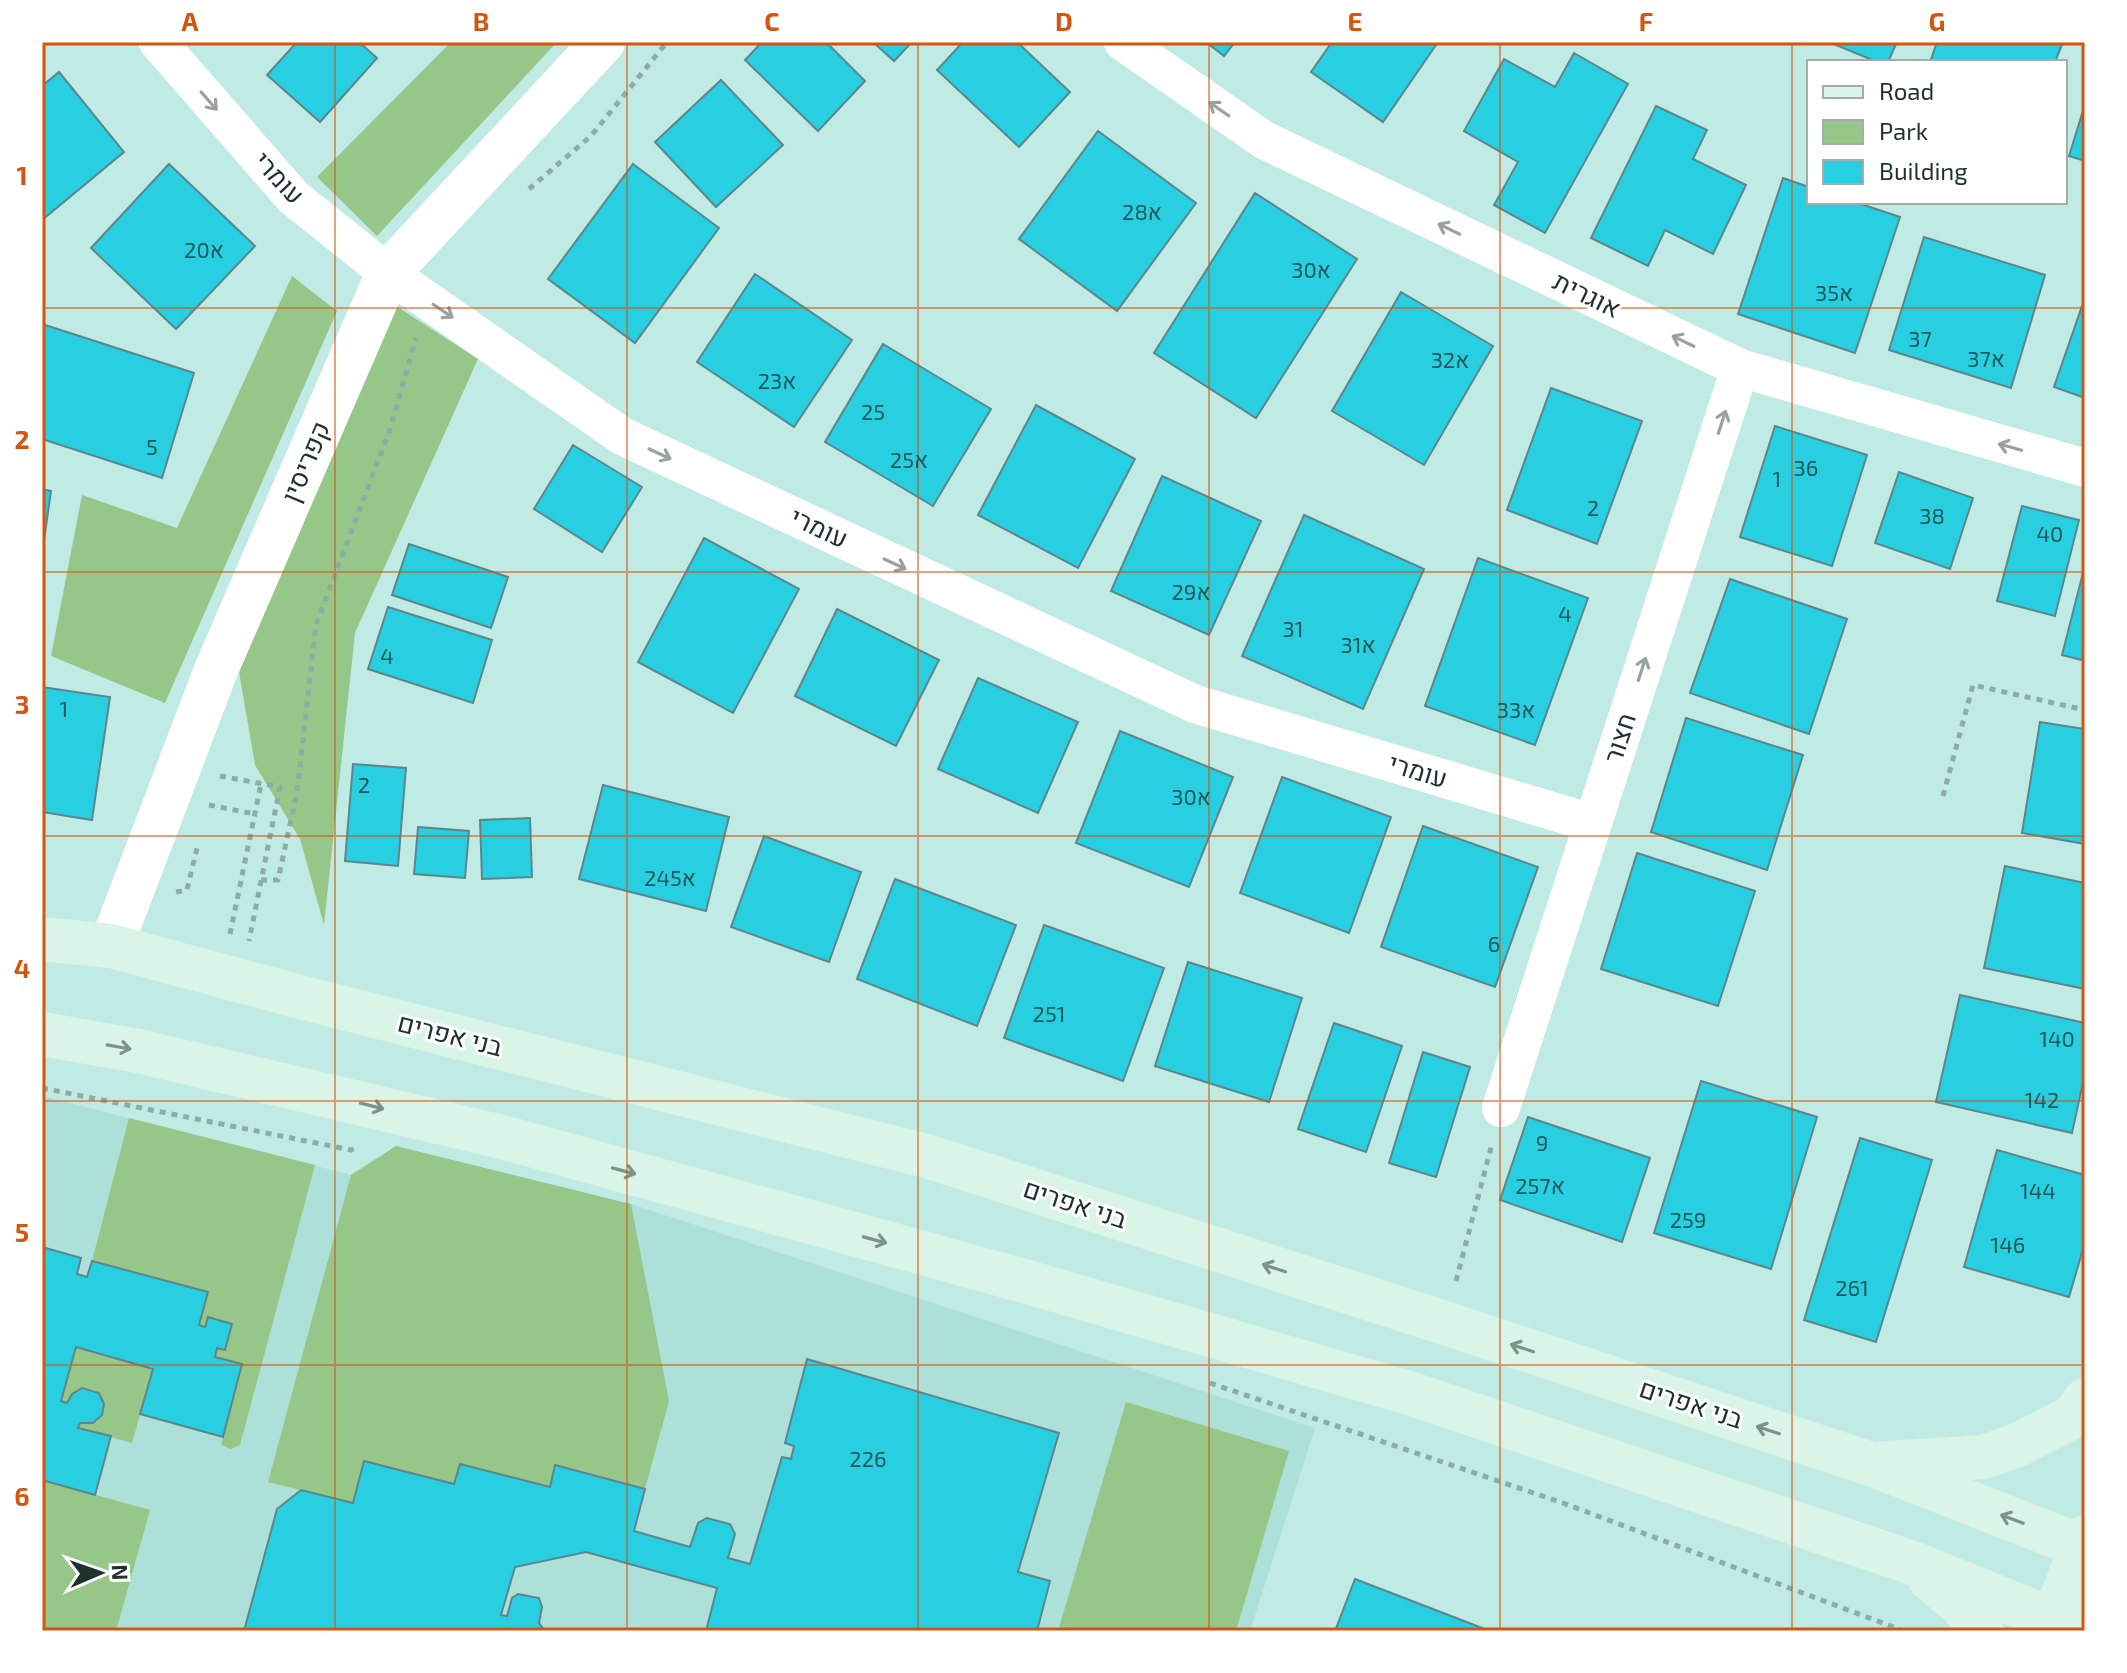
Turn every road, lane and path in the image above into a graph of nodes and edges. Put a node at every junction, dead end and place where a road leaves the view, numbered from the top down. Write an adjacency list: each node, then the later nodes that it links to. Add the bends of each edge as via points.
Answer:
1 (158, 42): 6 (street, עומרי, one-way to 6, via 293,197)
2 (603, 42): 6 (street, קפריסין)
3 (667, 42): 5 (path, via 591,136)
4 (1123, 42): 8 (street, אוגרית, one-way to 4, via 1264,140)
5 (520, 197)
6 (388, 273): 7 (street, עומרי); 11 (street, קפריסין, via 216,670)
7 (427, 300): 16 (street, עומרי, one-way to 16, via 622,436 1195,704); 18 (path, via 390,429 316,625 297,792 278,880)
8 (1740, 368): 9 (street, אוגרית, one-way to 8); 16 (street, חצור, one-way to 8)
9 (2085, 468)
10 (2085, 710): 13 (path, via 1973,685)
11 (179, 768): 12 (path); 22 (street, קפריסין)
12 (261, 784): 14 (path); 18 (path, via 280,787)
13 (1943, 796)
14 (255, 814): 15 (path, via 207,805); 20 (path)
15 (204, 819)
16 (1592, 823): 26 (street, חצור)
17 (201, 833): 19 (path)
18 (261, 880): 23 (path)
19 (187, 890)
20 (234, 917)
21 (42, 939): 22 (main road, בני אפרים)
22 (111, 946): 23 (main road, בני אפרים)
23 (241, 982): 31 (main road, בני אפרים, one-way to 23, via 930,1157)
24 (42, 1034): 33 (main road, one-way to 33, via 138,1051 502,1137 1017,1279 1409,1393)
25 (42, 1088): 27 (path, via 351,1150)
26 (1501, 1108): 28 (path)
27 (365, 1146)
28 (1463, 1256)
29 (1199, 1380): 35 (path, via 1563,1503)
30 (2085, 1400): 31 (main road, via 2074,1416 1984,1457)
31 (1871, 1464): 32 (main road, בני אפרים, one-way to 31)
32 (2084, 1544): 34 (main road)
33 (1910, 1562): 34 (main road); 36 (main road, via 1961,1605)
34 (2062, 1627)
35 (1904, 1631)
36 (1982, 1631)

